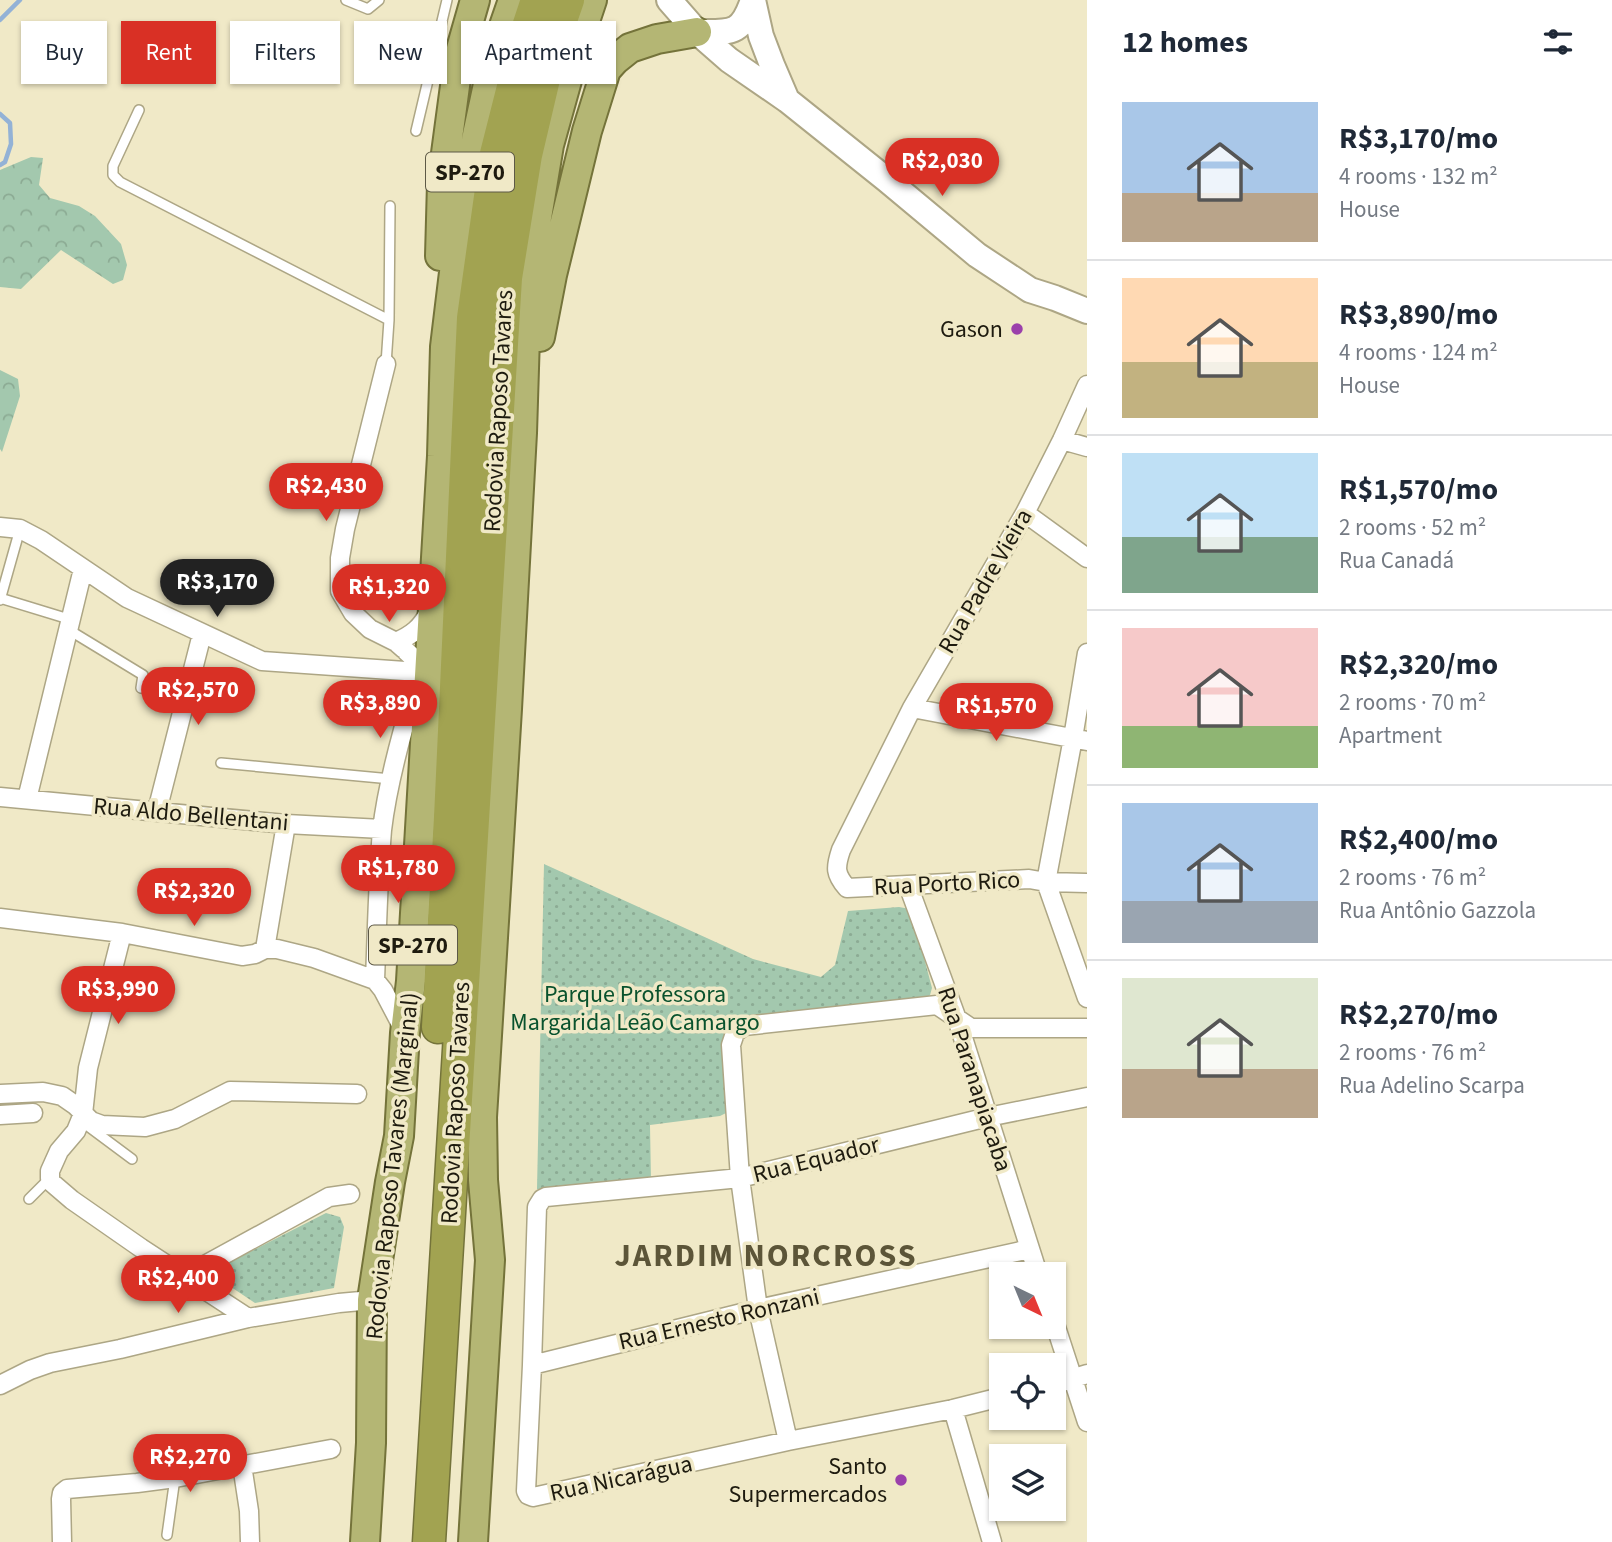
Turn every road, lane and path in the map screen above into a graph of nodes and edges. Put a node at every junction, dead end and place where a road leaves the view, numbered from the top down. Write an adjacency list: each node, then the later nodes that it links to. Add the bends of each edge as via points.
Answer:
1 (346, 0): 2 (lane, via 368,9)
2 (379, 0)
3 (447, 0): 14 (lane)
4 (475, 0): 18 (highway, via 459,56 442,183 438,322)
5 (513, 0): 18 (highway, Rodovia Raposo Tavares (Marginal) / SP-270, via 495,52 477,135)
6 (537, 0): 91 (highway, Rodovia Raposo Tavares / SP-270, via 496,154 473,318)
7 (568, 0): 92 (highway, Rodovia Raposo Tavares / SP-270, via 551,49 526,155 506,278)
8 (592, 0): 21 (highway, SP-270, via 549,145 535,229 524,336)
9 (669, 0): 11 (main road)
10 (753, 0): 11 (main road, via 740,27); 12 (main road, via 761,36)
11 (697, 32): 12 (main road); 21 (highway, via 629,48 606,70 552,275)
12 (788, 100): 16 (main road, via 991,266 1030,290)
13 (139, 110): 17 (lane, via 113,166 113,175 120,182)
14 (416, 131)
15 (390, 206): 17 (lane)
16 (1087, 312)
17 (389, 320): 19 (lane)
18 (445, 347): 29 (highway, Rodovia Raposo Tavares (Marginal) / SP-270)
19 (386, 364): 33 (street, via 345,529 340,591 352,613)
20 (1087, 385): 22 (street, Rua Padre Vieira)
21 (522, 433): 93 (highway, SP-270, via 482,1117 490,1260)
22 (1062, 440): 23 (street); 24 (street, Rua Padre Vieira)
23 (1087, 447)
24 (1025, 513): 27 (street); 37 (street, Rua Padre Vieira)
25 (0, 527): 26 (street)
26 (20, 529): 28 (street); 30 (lane)
27 (1087, 558)
28 (83, 569): 31 (street); 32 (street, via 127,598)
29 (434, 595): 33 (street, via 423,624); 35 (highway, Rodovia Raposo Tavares (Marginal) / SP-270)
30 (0, 599): 31 (lane)
31 (70, 625): 36 (lane, via 143,675); 42 (street)
32 (202, 634): 35 (street, via 262,661); 43 (street)
33 (401, 647): 35 (street)
34 (1087, 653): 38 (street)
35 (421, 678): 40 (street); 57 (highway, Rodovia Raposo Tavares (Marginal) / SP-270, via 411,981)
36 (141, 688)
37 (912, 708): 38 (street); 48 (street, Rua Padre Vieira, via 841,850 836,864 838,879)
38 (1080, 739): 46 (street)
39 (221, 763): 40 (lane)
40 (391, 779): 45 (street)
41 (0, 797): 42 (street, Rua Aldo Bellentani)
42 (27, 799): 43 (street, Rua Aldo Bellentani)
43 (157, 811): 44 (street, Rua Aldo Bellentani)
44 (286, 824): 45 (street, Rua Aldo Bellentani); 52 (street)
45 (383, 829): 53 (street)
46 (1046, 882): 47 (street, Rua Porto Rico); 49 (street, Rua Porto Rico, via 1029,879); 54 (street)
47 (1087, 883)
48 (847, 888): 49 (street, Rua Porto Rico)
49 (911, 892): 55 (street, Rua Paranapiacaba)
50 (0, 918): 51 (street)
51 (122, 933): 52 (street, via 242,956); 63 (street, via 88,1068)
52 (265, 949): 53 (street, via 314,958)
53 (375, 980): 57 (street)
54 (1087, 998)
55 (957, 1019): 56 (street, via 971,1028); 64 (street, Rua Paranapiacaba); 67 (street, via 937,1004 744,1026 734,1033)
56 (1087, 1028)
57 (405, 1033): 73 (highway, Rodovia Raposo Tavares (Marginal) / SP-270, via 399,1136)
58 (0, 1094): 63 (street, via 62,1096)
59 (357, 1094): 63 (street, via 230,1091 175,1119 145,1127 103,1125)
60 (1087, 1097): 64 (street, Rua Equador)
61 (33, 1114): 62 (street)
62 (0, 1115)
63 (82, 1117): 65 (lane); 66 (street, via 60,1151)
64 (988, 1117): 67 (street, Rua Equador); 70 (street, Rua Paranapiacaba)
65 (132, 1159)
66 (50, 1178): 69 (lane); 72 (street, via 72,1200)
67 (740, 1178): 74 (street); 77 (street, Rua Equador, via 542,1199 537,1207)
68 (350, 1194): 72 (street, via 329,1197)
69 (29, 1199)
70 (1030, 1250): 71 (street, Rua Paranapiacaba); 74 (street, Rua Ernesto Ronzani)
71 (1034, 1262)
72 (185, 1276): 75 (street)
73 (372, 1300): 75 (street); 90 (highway, Rodovia Raposo Tavares (Marginal) / SP-270)
74 (758, 1309): 77 (street, Rua Ernesto Ronzani); 83 (street)
75 (248, 1318): 79 (street, via 50,1363)
76 (1062, 1339): 78 (street)
77 (532, 1365): 83 (street, Rua Nicarágua, via 526,1491 533,1497)
78 (1080, 1377): 82 (street)
79 (0, 1385)
80 (989, 1400): 81 (street, Rua Nicarágua)
81 (953, 1409): 83 (street, Rua Nicarágua); 94 (street)
82 (1087, 1422)
83 (788, 1441)
84 (331, 1450): 85 (street)
85 (242, 1465): 86 (street); 89 (street)
86 (175, 1478): 87 (lane); 88 (street, via 67,1489 61,1499)
87 (167, 1535)
88 (62, 1542)
89 (250, 1542)
90 (365, 1542)
91 (409, 1542)
92 (429, 1542)
93 (473, 1542)
94 (992, 1542)

